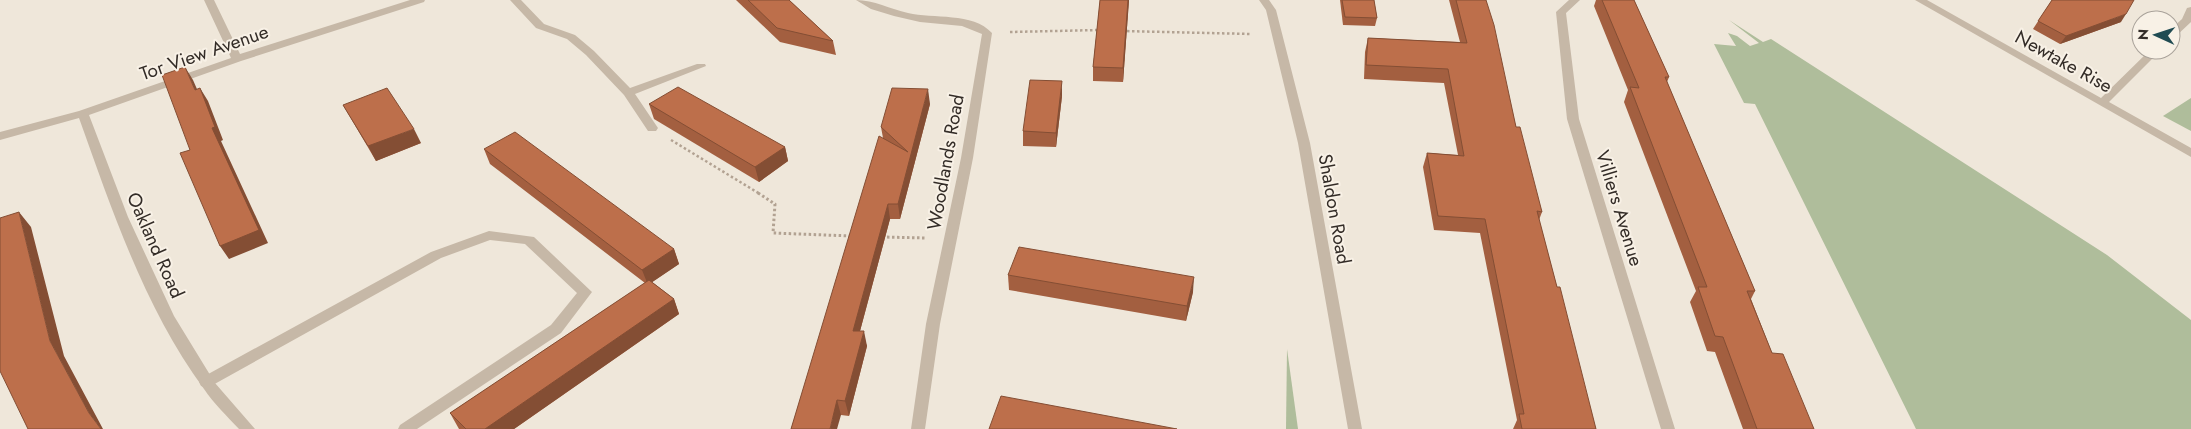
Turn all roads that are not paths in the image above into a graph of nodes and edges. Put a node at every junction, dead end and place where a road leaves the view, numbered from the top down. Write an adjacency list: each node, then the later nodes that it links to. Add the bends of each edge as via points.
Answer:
1 (209, 0): 10 (street)
2 (420, 0): 10 (street, Tor View Avenue)
3 (515, 0): 13 (street, via 540,26 571,37)
4 (861, 0): 22 (street, Woodlands Road, via 918,19 973,24 987,34 933,324)
5 (1264, 0): 23 (street, Shaldon Road, via 1271,10 1304,143)
6 (1575, 0): 24 (street, Villiers Avenue, via 1561,12 1573,120)
7 (1920, 0): 14 (street, Newtake Rise)
8 (2191, 10): 9 (street)
9 (2181, 26)
10 (237, 59): 15 (street, Tor View Avenue)
11 (2146, 60): 14 (street)
12 (700, 66): 13 (street)
13 (628, 93): 16 (street)
14 (2102, 102): 18 (street, Newtake Rise)
15 (83, 113): 17 (street, Tor View Avenue); 19 (street, Oakland Road, via 150,286)
16 (652, 128)
17 (0, 136)
18 (2191, 153)
19 (206, 382): 20 (street, Oakland Road); 21 (street, via 436,255 489,235 529,240 586,292 556,328)
20 (248, 429)
21 (405, 429)
22 (918, 429)
23 (1355, 429)
24 (1668, 429)

